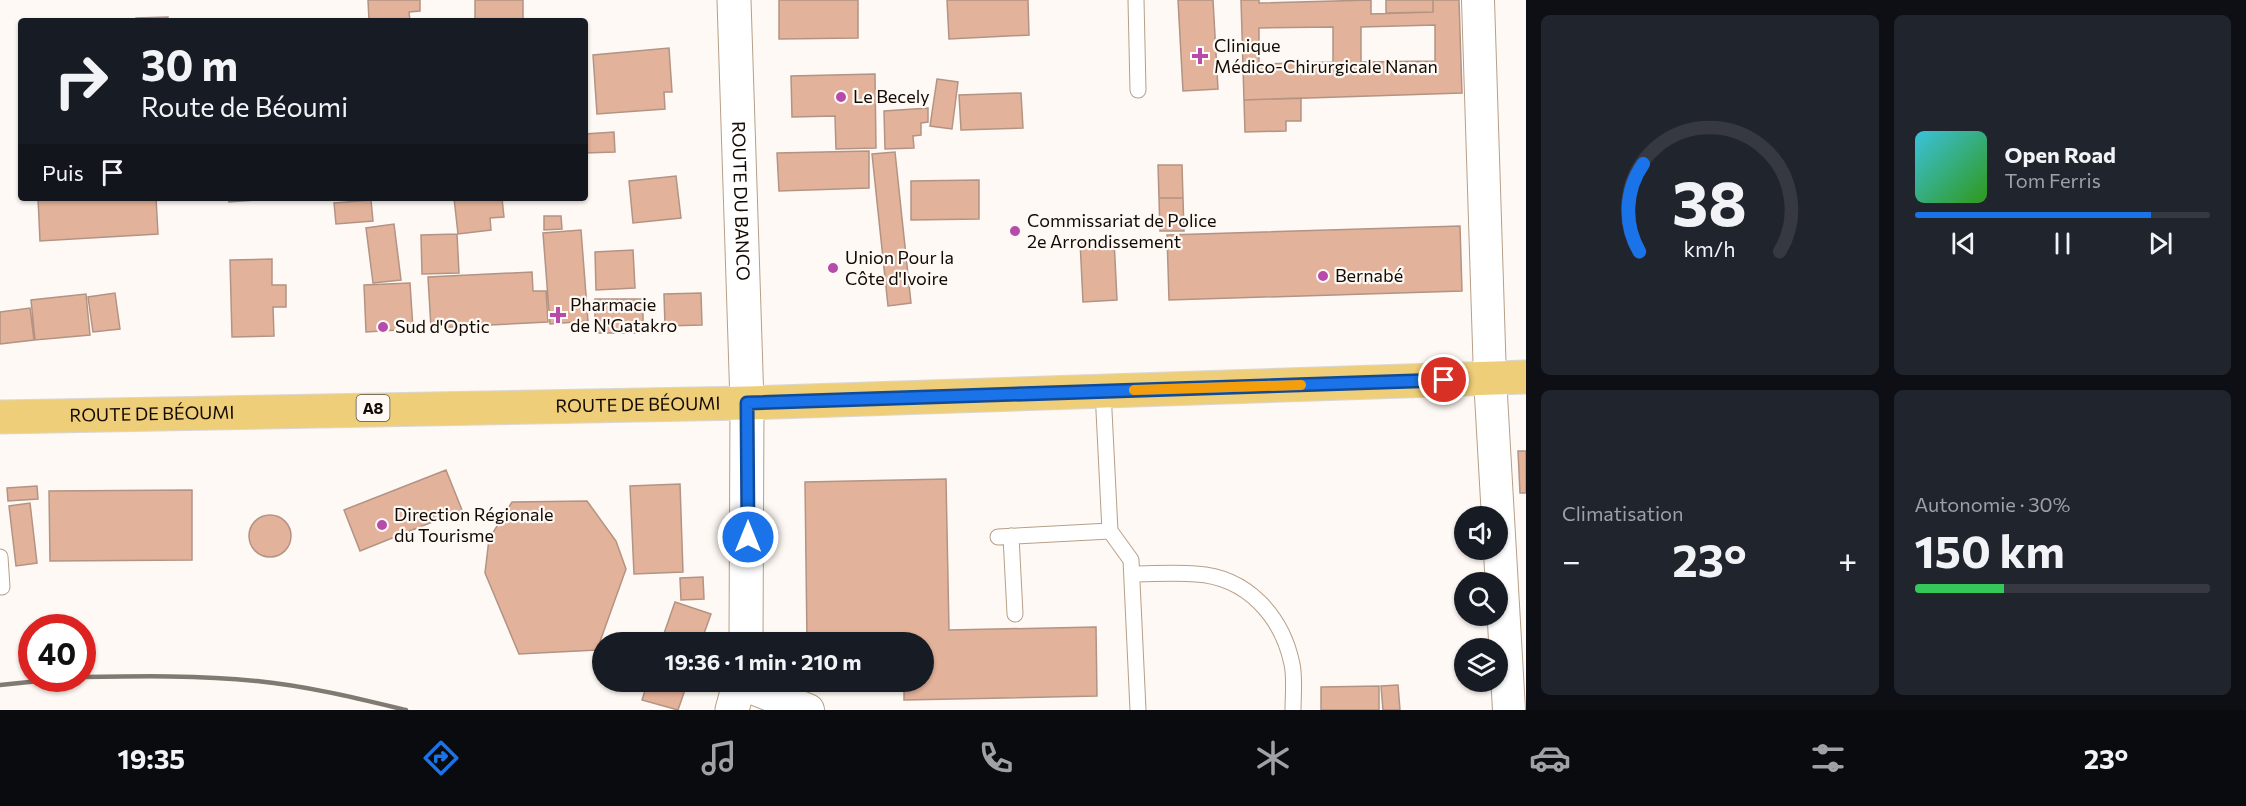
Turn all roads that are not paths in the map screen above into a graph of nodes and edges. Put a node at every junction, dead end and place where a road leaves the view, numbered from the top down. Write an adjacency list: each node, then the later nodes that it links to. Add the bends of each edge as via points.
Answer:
1 (734, 0): 8 (street, ROUTE DU BANCO)
2 (1136, 0): 4 (lane)
3 (1478, 0): 6 (street)
4 (1138, 90)
5 (1526, 377): 6 (main road, ROUTE DE BÉOUMI / A8)
6 (1490, 378): 7 (main road, ROUTE DE BÉOUMI / A8); 20 (street)
7 (1103, 391): 8 (main road, ROUTE DE BÉOUMI / A8); 10 (lane)
8 (747, 403): 9 (main road, ROUTE DE BÉOUMI / A8); 15 (street, ROUTE DU BANCO)
9 (0, 417)
10 (1110, 531): 12 (lane, via 1131,560); 14 (lane, via 1005,536)
11 (0, 557): 13 (lane)
12 (1132, 574): 18 (lane); 19 (lane, via 1198,574 1236,583 1258,599 1279,626 1292,665)
13 (2, 587)
14 (1015, 614)
15 (746, 632)
16 (741, 692): 17 (street)
17 (808, 710)
18 (1138, 710)
19 (1293, 710)
20 (1509, 710)

